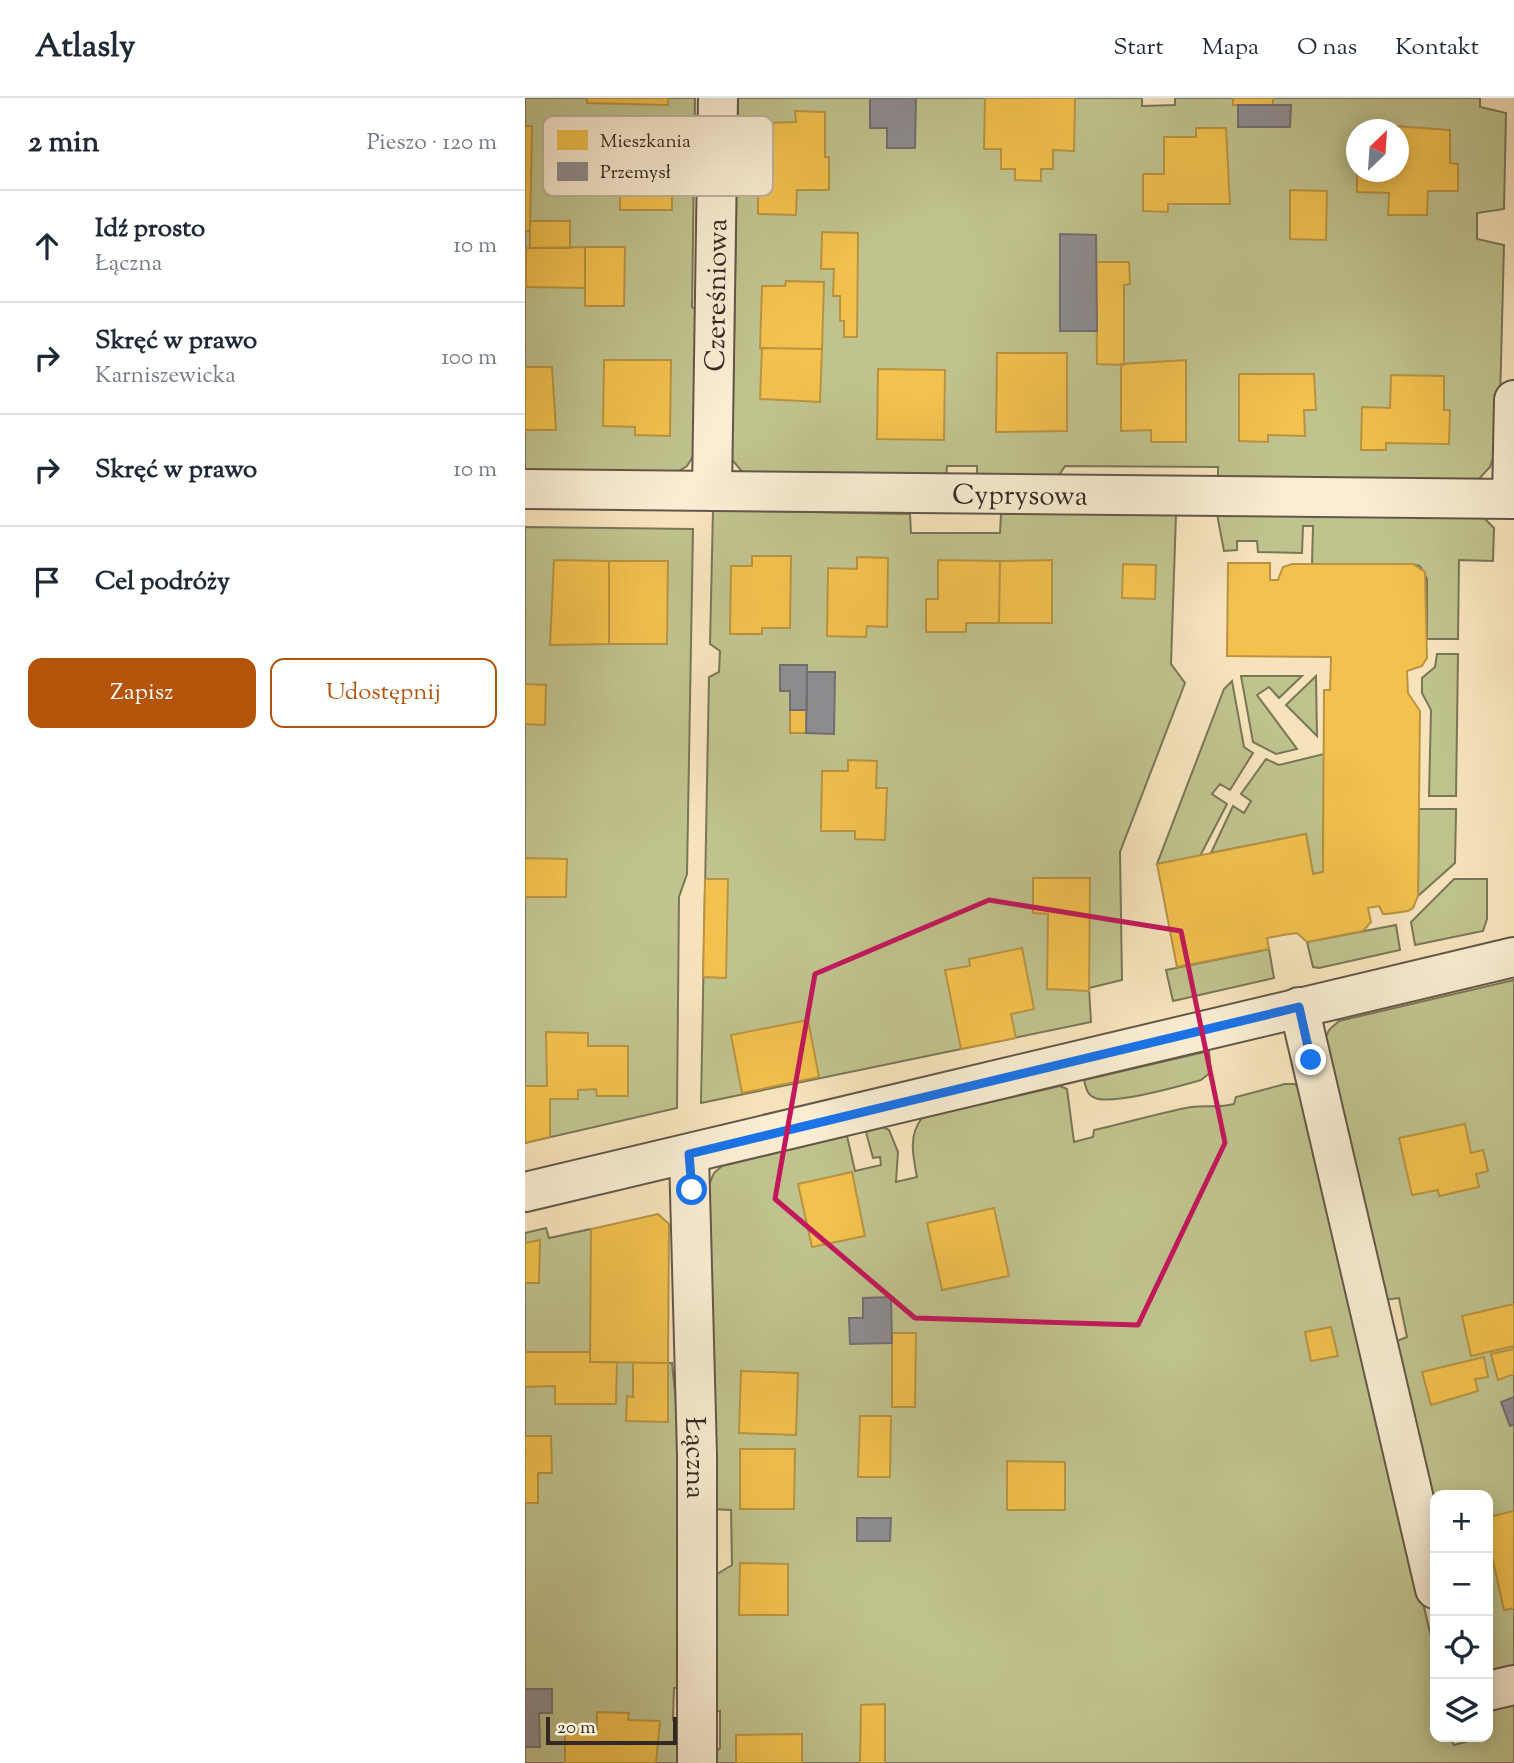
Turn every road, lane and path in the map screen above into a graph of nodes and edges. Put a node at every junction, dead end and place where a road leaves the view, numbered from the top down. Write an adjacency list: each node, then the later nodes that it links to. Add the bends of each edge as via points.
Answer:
1 (718, 98): 2 (street, Czereśniowa)
2 (718, 116)
3 (717, 196): 6 (street, Czereśniowa)
4 (1514, 400): 7 (street)
5 (525, 489): 6 (street, Cyprysowa)
6 (712, 491): 7 (street, Cyprysowa)
7 (1513, 499)
8 (1514, 957): 9 (street)
9 (1299, 1007): 10 (street); 12 (street)
10 (689, 1154): 11 (street); 15 (street, Łączna, via 697,1455)
11 (525, 1192)
12 (1430, 1568)
13 (1514, 1685): 14 (street)
14 (1493, 1690)
15 (697, 1763)

